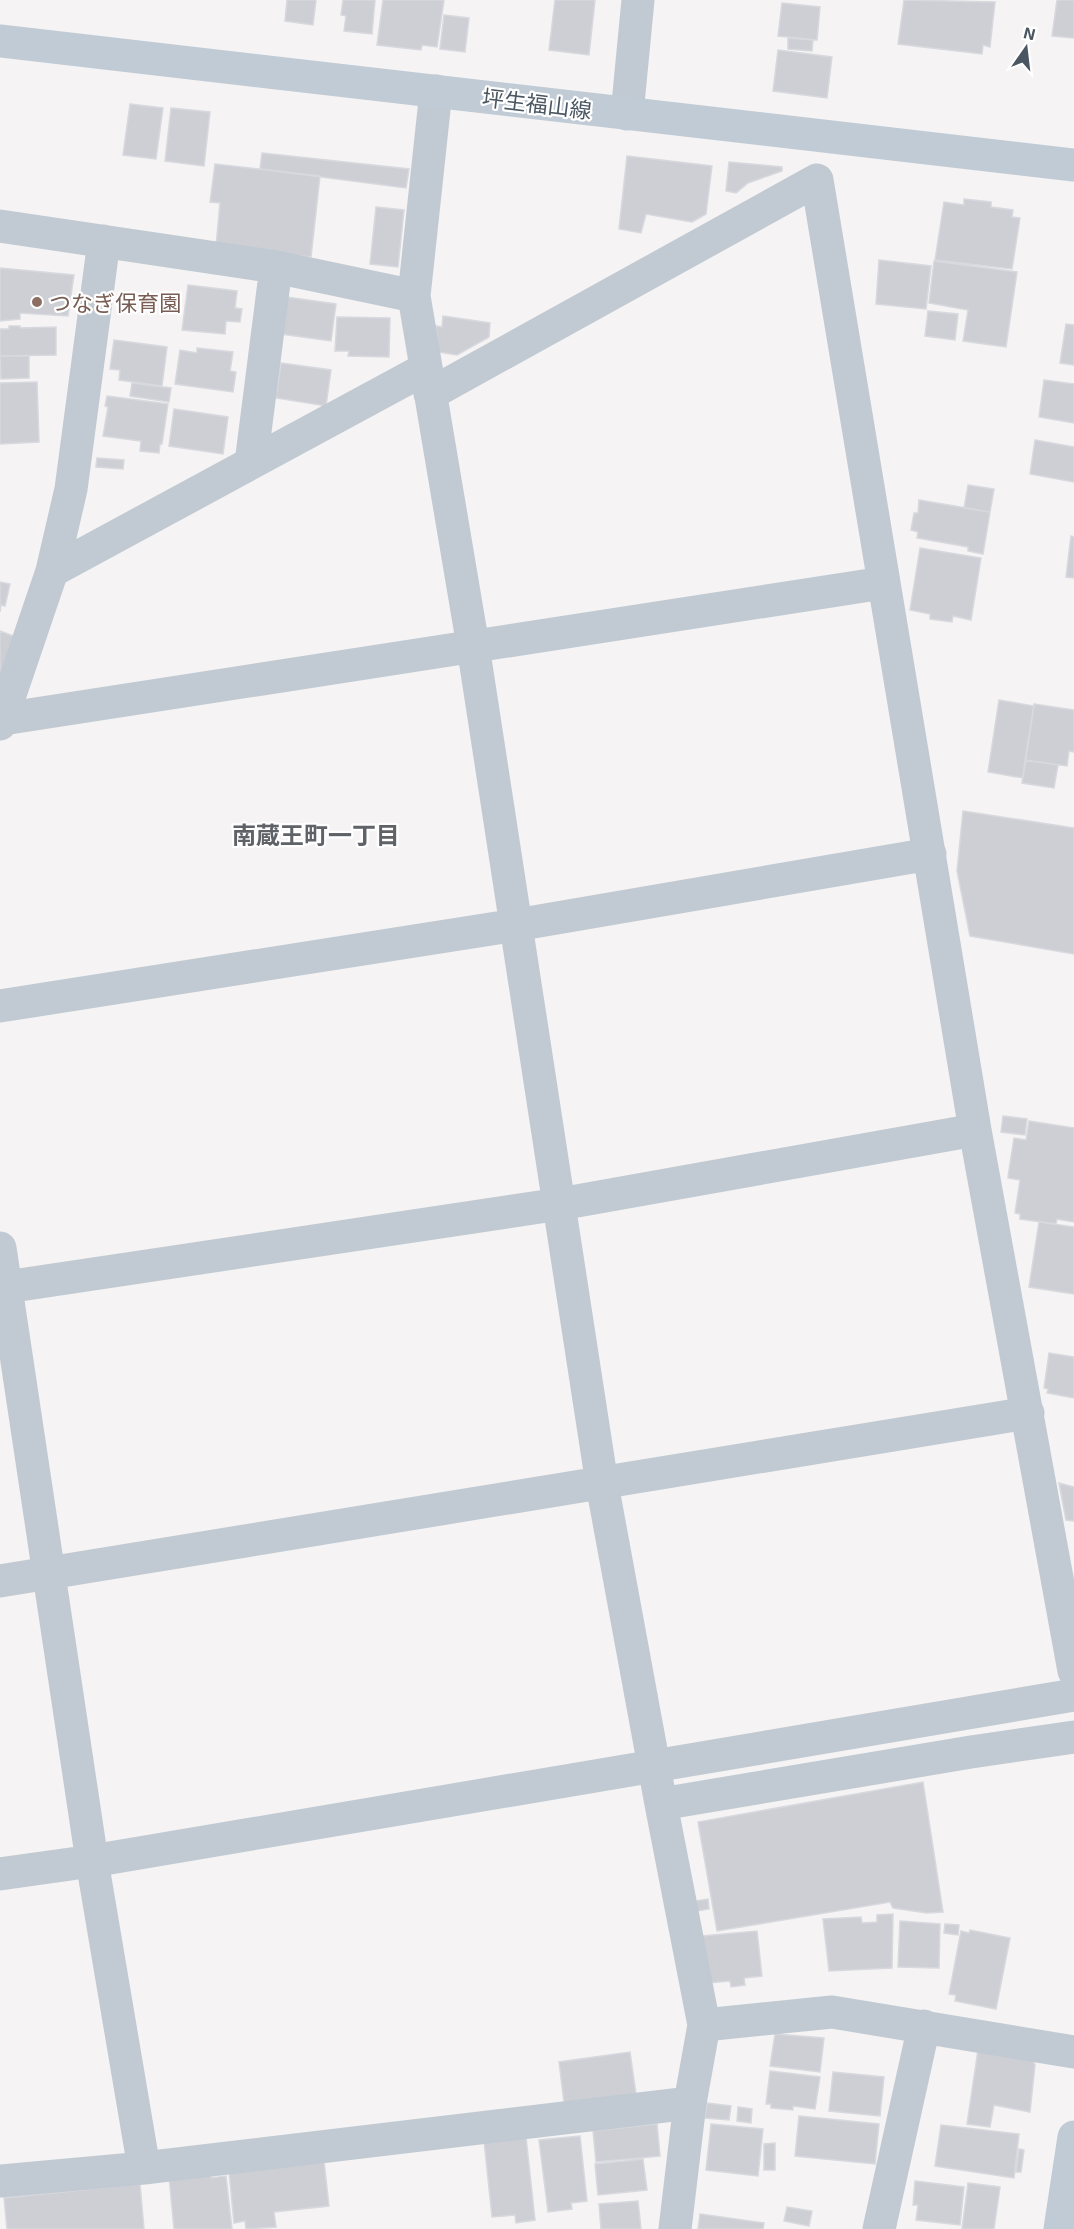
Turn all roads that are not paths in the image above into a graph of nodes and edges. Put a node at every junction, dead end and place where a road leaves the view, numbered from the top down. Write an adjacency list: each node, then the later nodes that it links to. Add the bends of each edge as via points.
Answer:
1 (638, 0): 4 (street)
2 (0, 41): 3 (main road, 坪生福山線)
3 (436, 91): 4 (main road, 坪生福山線); 9 (street)
4 (627, 114): 5 (main road, 坪生福山線)
5 (1074, 165)
6 (0, 226): 7 (street)
7 (105, 242): 8 (street); 12 (street, via 71,489)
8 (276, 267): 9 (street); 11 (street)
9 (414, 296): 10 (street)
10 (428, 381): 11 (street); 13 (street, via 817,180); 14 (street)
11 (251, 463): 12 (street)
12 (52, 571): 15 (street)
13 (884, 583): 14 (street); 16 (street)
14 (473, 646): 15 (street); 17 (street)
15 (1, 722)
16 (930, 854): 17 (street); 19 (street)
17 (516, 925): 18 (street); 20 (street)
18 (0, 1006)
19 (975, 1130): 20 (street); 23 (street)
20 (560, 1204): 22 (street); 24 (street)
21 (0, 1248): 22 (street)
22 (3, 1288): 25 (street)
23 (1028, 1413): 24 (street); 27 (street)
24 (602, 1484): 25 (street); 30 (street)
25 (49, 1574): 26 (street); 32 (street)
26 (0, 1581)
27 (1074, 1671)
28 (1074, 1695): 30 (street)
29 (1074, 1737): 31 (street)
30 (654, 1767): 31 (street); 32 (street)
31 (661, 1804): 34 (street)
32 (92, 1861): 33 (street); 39 (street)
33 (0, 1874)
34 (704, 2025): 35 (street, via 832,2012); 37 (street)
35 (924, 2026): 36 (street); 42 (street)
36 (1074, 2052)
37 (690, 2103): 39 (street); 41 (street)
38 (1074, 2137): 43 (main road)
39 (144, 2168): 40 (street)
40 (0, 2181)
41 (675, 2229)
42 (879, 2229)
43 (1060, 2229)

